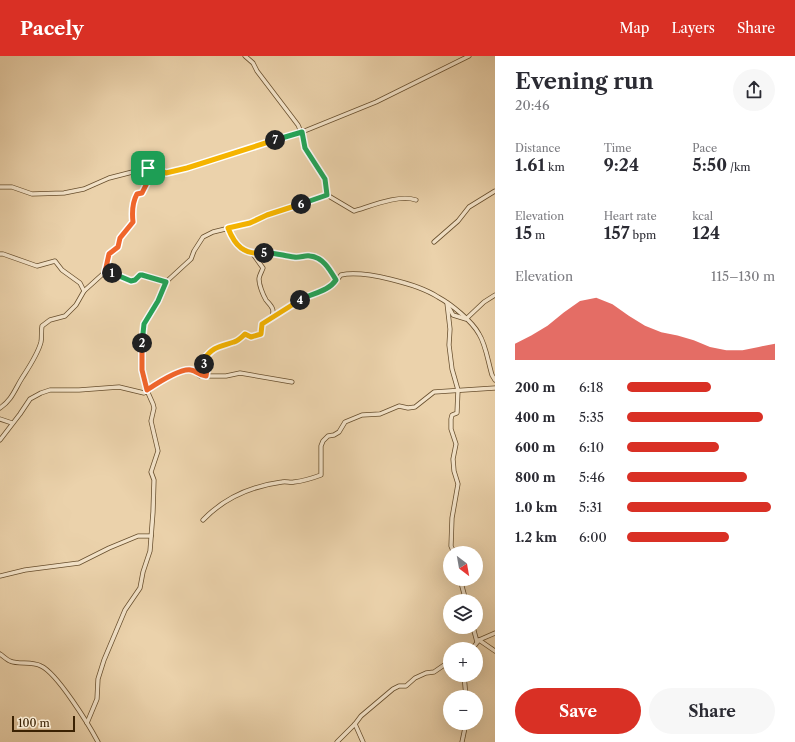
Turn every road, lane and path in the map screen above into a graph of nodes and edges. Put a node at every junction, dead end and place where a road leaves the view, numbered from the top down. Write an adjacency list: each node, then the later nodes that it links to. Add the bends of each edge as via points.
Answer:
1 (245, 56): 3 (street, via 253,63)
2 (469, 56): 3 (street, via 376,102)
3 (302, 132): 4 (street, via 166,173 150,165); 7 (street, via 305,148 325,179)
4 (148, 168): 5 (street, via 64,193 32,194 12,187); 13 (street, via 148,181 134,201 133,222 120,238 118,247 109,254)
5 (0, 187)
6 (495, 190): 10 (street, via 469,207 458,221)
7 (327, 195): 8 (street, via 354,211 391,200); 9 (street, via 250,223)
8 (416, 200)
9 (228, 228): 12 (street, via 235,243); 15 (street, via 203,237 191,259)
10 (434, 242)
11 (0, 254): 16 (street, via 37,266 55,261 62,270 80,283)
12 (253, 254): 14 (street, via 269,252 297,258 310,256 328,266); 19 (street, via 263,268 258,277 266,299 272,306)
13 (105, 272): 15 (street, via 131,281 142,275); 16 (street)
14 (336, 280): 18 (street, via 341,275 351,272 385,277 421,289); 19 (street, via 327,289 310,295)
15 (166, 282): 25 (street, via 144,324 141,358)
16 (84, 291): 27 (street, via 76,305 65,316 50,320 42,326 41,341 28,371 5,405)
17 (495, 296): 20 (street, via 484,302)
18 (447, 303): 20 (street); 26 (street, via 450,329 448,345)
19 (272, 317): 21 (street, via 262,324 261,334 251,337 245,334 234,342 219,346 210,352 203,360 207,370)
20 (466, 319): 22 (street, via 480,334)
21 (206, 376): 23 (street, via 240,373); 25 (street, via 185,370)
22 (495, 380)
23 (292, 382)
24 (495, 388): 26 (street)
25 (147, 390): 29 (street, via 144,393 119,388 41,392 30,399); 32 (street, via 154,408 151,421 158,444 152,472 154,480)
26 (458, 390): 31 (street, via 434,392 414,407 399,406 380,414 362,415 345,422 339,432 323,441 321,475 294,482 257,486 244,491); 33 (street, via 457,413 452,415 451,420 456,444 454,472 458,484 452,518)
27 (0, 408)
28 (0, 419): 29 (street)
29 (12, 424): 30 (street)
30 (0, 440)
31 (203, 520)
32 (151, 536): 34 (street, via 138,536 78,563); 41 (street, via 150,551 140,588 125,610 104,660 98,679 97,699)
33 (451, 546)
34 (0, 576)
35 (495, 633): 37 (street)
36 (476, 634): 37 (street)
37 (478, 641): 38 (street)
38 (495, 651)
39 (0, 654): 41 (street, via 10,662 28,662 42,666 62,686)
40 (443, 666): 42 (street, via 415,678 406,686 393,689)
41 (87, 723): 44 (street)
42 (355, 724): 45 (street); 46 (street)
43 (465, 730): 47 (street)
44 (98, 742)
45 (338, 742)
46 (363, 742)
47 (462, 742)

